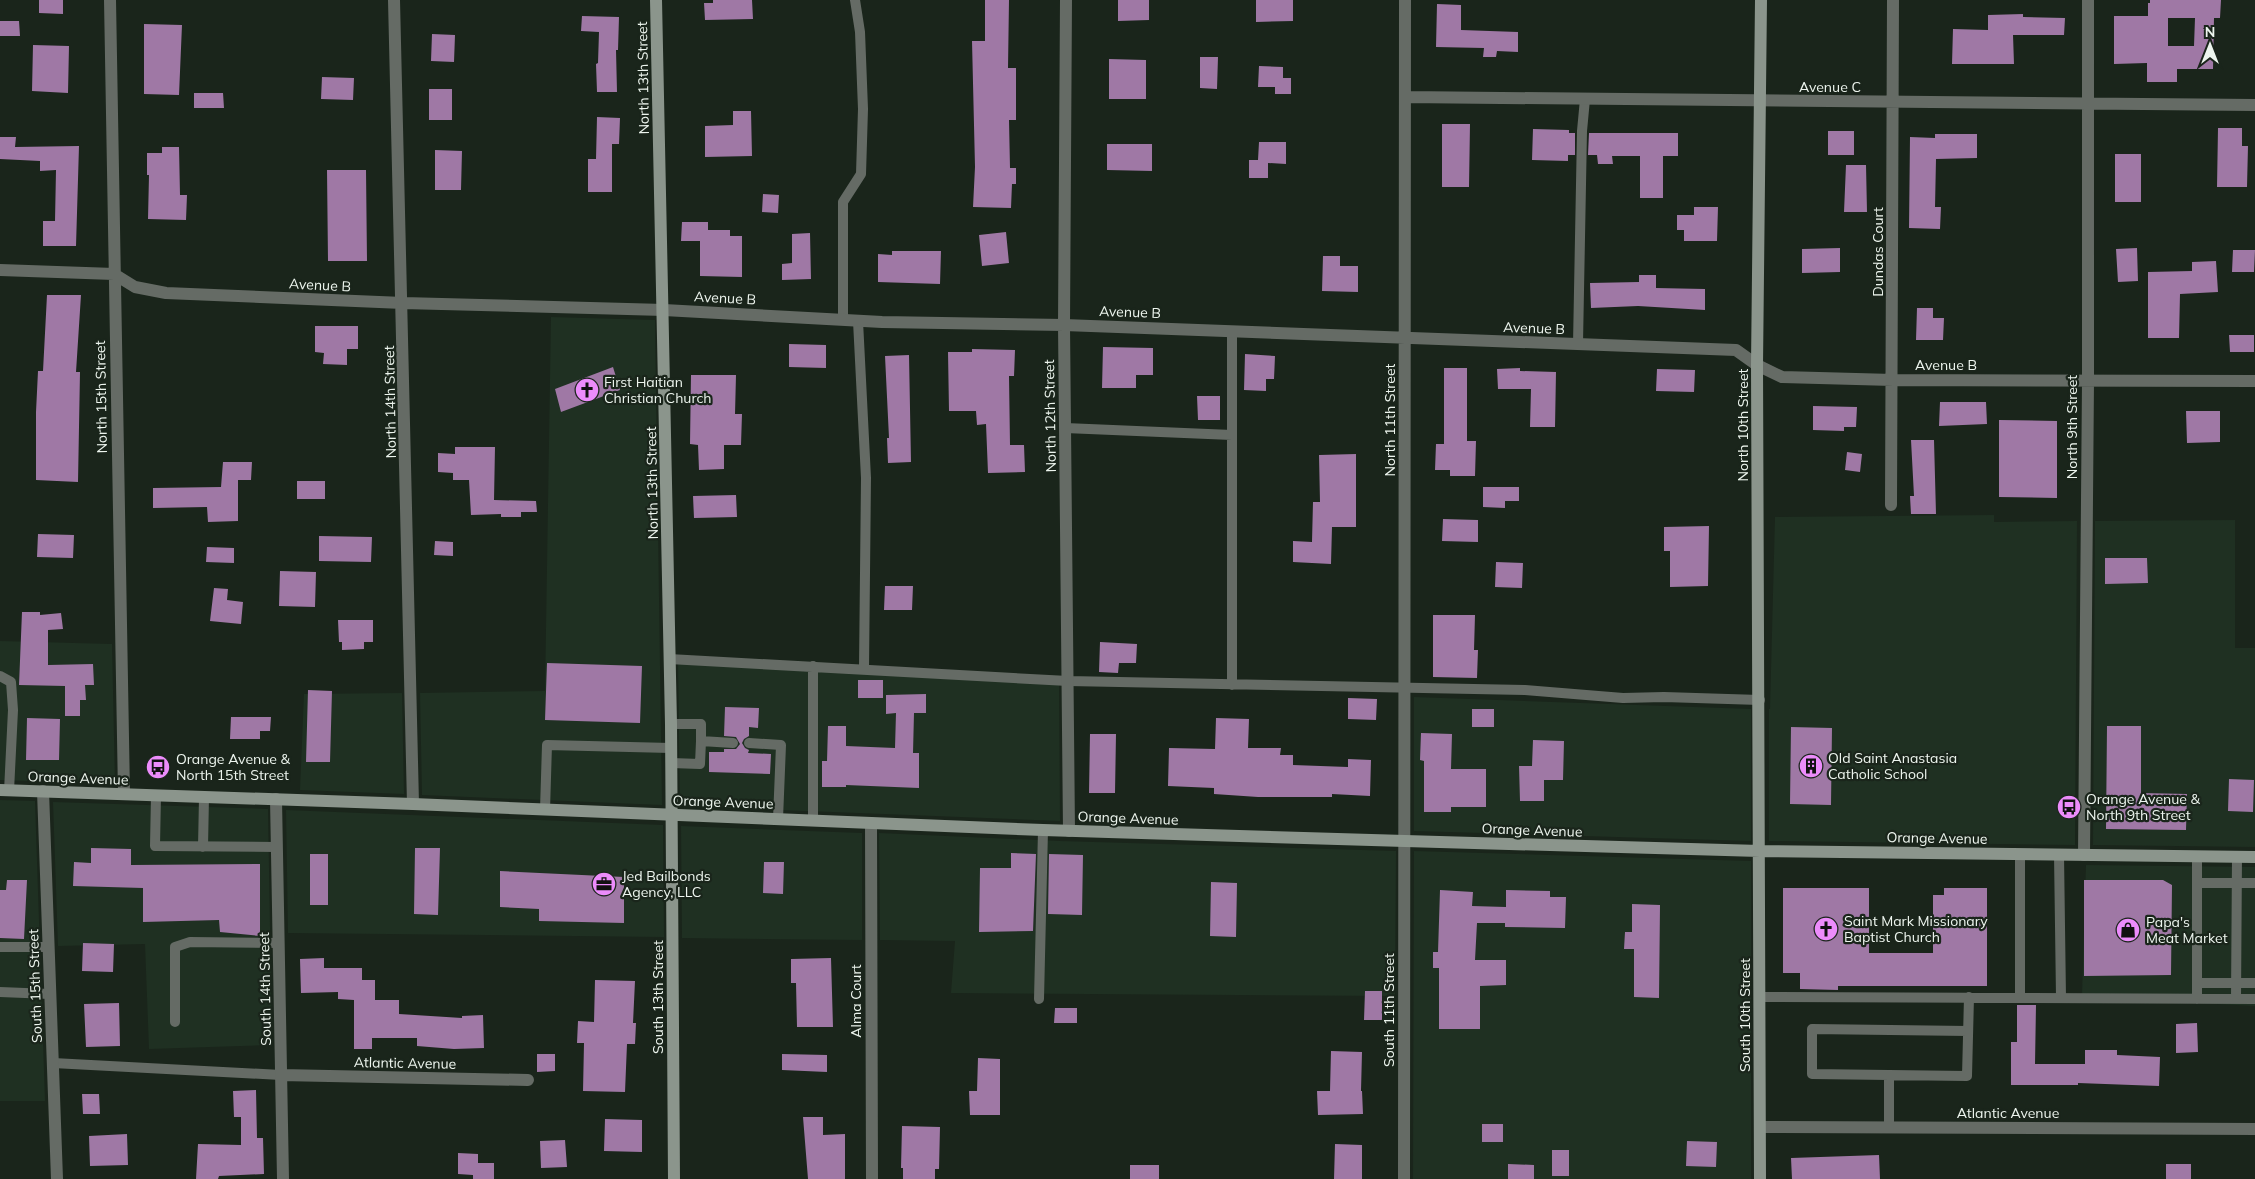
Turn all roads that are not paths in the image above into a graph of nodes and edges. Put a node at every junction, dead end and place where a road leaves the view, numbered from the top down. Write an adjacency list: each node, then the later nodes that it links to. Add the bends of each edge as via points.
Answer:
1 (110, 0): 17 (street, North 15th Street)
2 (394, 0): 18 (street, North 14th Street)
3 (656, 0): 19 (street, North 13th Street)
4 (855, 0): 20 (lane, via 860,32 861,174 843,202)
5 (1066, 0): 22 (street, North 12th Street)
6 (1406, 0): 10 (street, North 11th Street)
7 (1761, 0): 12 (street, North 10th Street)
8 (1893, 0): 13 (street, Dundas Court)
9 (2088, 0): 14 (street, North 9th Street)
10 (1406, 98): 11 (street, Avenue C); 24 (street, North 11th Street)
11 (1585, 99): 12 (street, Avenue C); 25 (lane)
12 (1760, 101): 13 (street, Avenue C); 26 (street, North 10th Street)
13 (1893, 102): 14 (street, Avenue C); 27 (street, Dundas Court)
14 (2088, 104): 15 (street, Avenue C); 28 (street, North 9th Street)
15 (2255, 105)
16 (0, 270): 17 (street, Avenue B)
17 (114, 274): 18 (street, Avenue B, via 135,287 166,293); 49 (street, North 15th Street)
18 (403, 304): 19 (street, Avenue B); 53 (street, North 14th Street)
19 (664, 310): 20 (street, Avenue B); 33 (street, North 13th Street)
20 (843, 320): 21 (street, Avenue B)
21 (858, 321): 22 (street, Avenue B); 35 (lane, via 866,478)
22 (1064, 325): 23 (street, Avenue B); 30 (street, North 12th Street)
23 (1232, 331): 24 (street, Avenue B); 31 (lane)
24 (1405, 339): 25 (street, Avenue B); 39 (street, North 11th Street)
25 (1578, 344): 26 (street, Avenue B, via 1736,350)
26 (1757, 365): 27 (street, Avenue B, via 1782,377); 40 (street, North 10th Street)
27 (1893, 380): 28 (street, Avenue B); 32 (street, Dundas Court)
28 (2088, 381): 29 (street, Avenue B); 67 (street, North 9th Street)
29 (2255, 381)
30 (1065, 428): 31 (lane); 37 (street, North 12th Street)
31 (1232, 435): 38 (lane)
32 (1891, 505)
33 (669, 659): 34 (lane); 41 (street, North 13th Street)
34 (813, 666): 35 (lane); 57 (lane)
35 (864, 668): 37 (lane)
36 (0, 676): 47 (lane, via 11,682 13,710)
37 (1068, 681): 38 (lane); 60 (street, North 12th Street)
38 (1232, 685): 39 (lane)
39 (1405, 689): 40 (lane, via 1525,690 1623,698); 61 (street, North 11th Street)
40 (1760, 700): 64 (street, North 10th Street)
41 (670, 724): 42 (lane, via 701,724); 45 (street, North 13th Street)
42 (701, 741): 43 (lane); 46 (lane, via 700,764)
43 (733, 742)
44 (749, 743): 56 (lane, via 781,745)
45 (670, 748): 46 (street, North 13th Street); 54 (lane, via 547,745)
46 (671, 763): 55 (street, North 13th Street)
47 (5, 790): 48 (street, Orange Avenue)
48 (43, 792): 49 (street, Orange Avenue); 76 (street, South 15th Street)
49 (124, 794): 50 (street, Orange Avenue)
50 (156, 795): 51 (street, Orange Avenue); 62 (lane, via 155,846)
51 (204, 797): 52 (street, Orange Avenue); 62 (lane)
52 (276, 799): 53 (street, Orange Avenue); 63 (street, South 14th Street)
53 (413, 804): 54 (street, Orange Avenue)
54 (545, 810): 55 (street, Orange Avenue)
55 (672, 815): 56 (street, Orange Avenue); 101 (street, South 13th Street)
56 (778, 819): 57 (street, Orange Avenue)
57 (813, 820): 58 (street, Orange Avenue)
58 (870, 823): 59 (street, Orange Avenue); 102 (street, Alma Court)
59 (1043, 830): 60 (street, Orange Avenue); 89 (lane)
60 (1070, 831): 61 (street, Orange Avenue)
61 (1405, 841): 64 (street, Orange Avenue); 103 (street, South 11th Street)
62 (203, 847): 63 (lane)
63 (277, 847): 74 (street, South 14th Street)
64 (1760, 851): 65 (street, Orange Avenue); 82 (street, South 10th Street)
65 (2020, 854): 66 (street, Orange Avenue); 84 (lane)
66 (2059, 854): 67 (street, Orange Avenue); 85 (lane)
67 (2084, 855): 68 (street, Orange Avenue)
68 (2197, 856): 69 (street, Orange Avenue); 71 (lane)
69 (2237, 856): 70 (street, Orange Avenue); 72 (lane)
70 (2255, 857)
71 (2197, 883): 72 (lane); 77 (lane)
72 (2237, 883): 73 (lane); 78 (lane)
73 (2255, 883)
74 (279, 943): 90 (lane, via 190,942 175,947); 93 (street, South 14th Street)
75 (0, 947): 76 (lane)
76 (49, 947): 81 (street, South 15th Street)
77 (2197, 982): 78 (lane); 86 (lane)
78 (2236, 982): 79 (lane); 87 (lane)
79 (2255, 982)
80 (0, 992): 81 (lane)
81 (50, 994): 92 (street, South 15th Street)
82 (1760, 997): 83 (lane); 96 (street, South 10th Street)
83 (1969, 998): 84 (lane); 91 (lane)
84 (2020, 998): 85 (lane)
85 (2061, 998): 86 (lane)
86 (2197, 999): 87 (lane)
87 (2236, 999): 88 (lane)
88 (2255, 999)
89 (1039, 1000)
90 (175, 1022)
91 (1968, 1031): 94 (lane, via 1967,1076); 94 (lane, via 1812,1029 1812,1074)
92 (53, 1063): 93 (lane); 99 (street, South 15th Street)
93 (281, 1075): 95 (street, Atlantic Avenue); 100 (street, South 14th Street)
94 (1889, 1075): 97 (lane)
95 (528, 1080)
96 (1760, 1127): 97 (street, Atlantic Avenue); 104 (street, South 10th Street)
97 (1889, 1127): 98 (street, Atlantic Avenue)
98 (2255, 1129)
99 (57, 1179)
100 (283, 1179)
101 (674, 1179)
102 (872, 1179)
103 (1404, 1179)
104 (1760, 1179)

